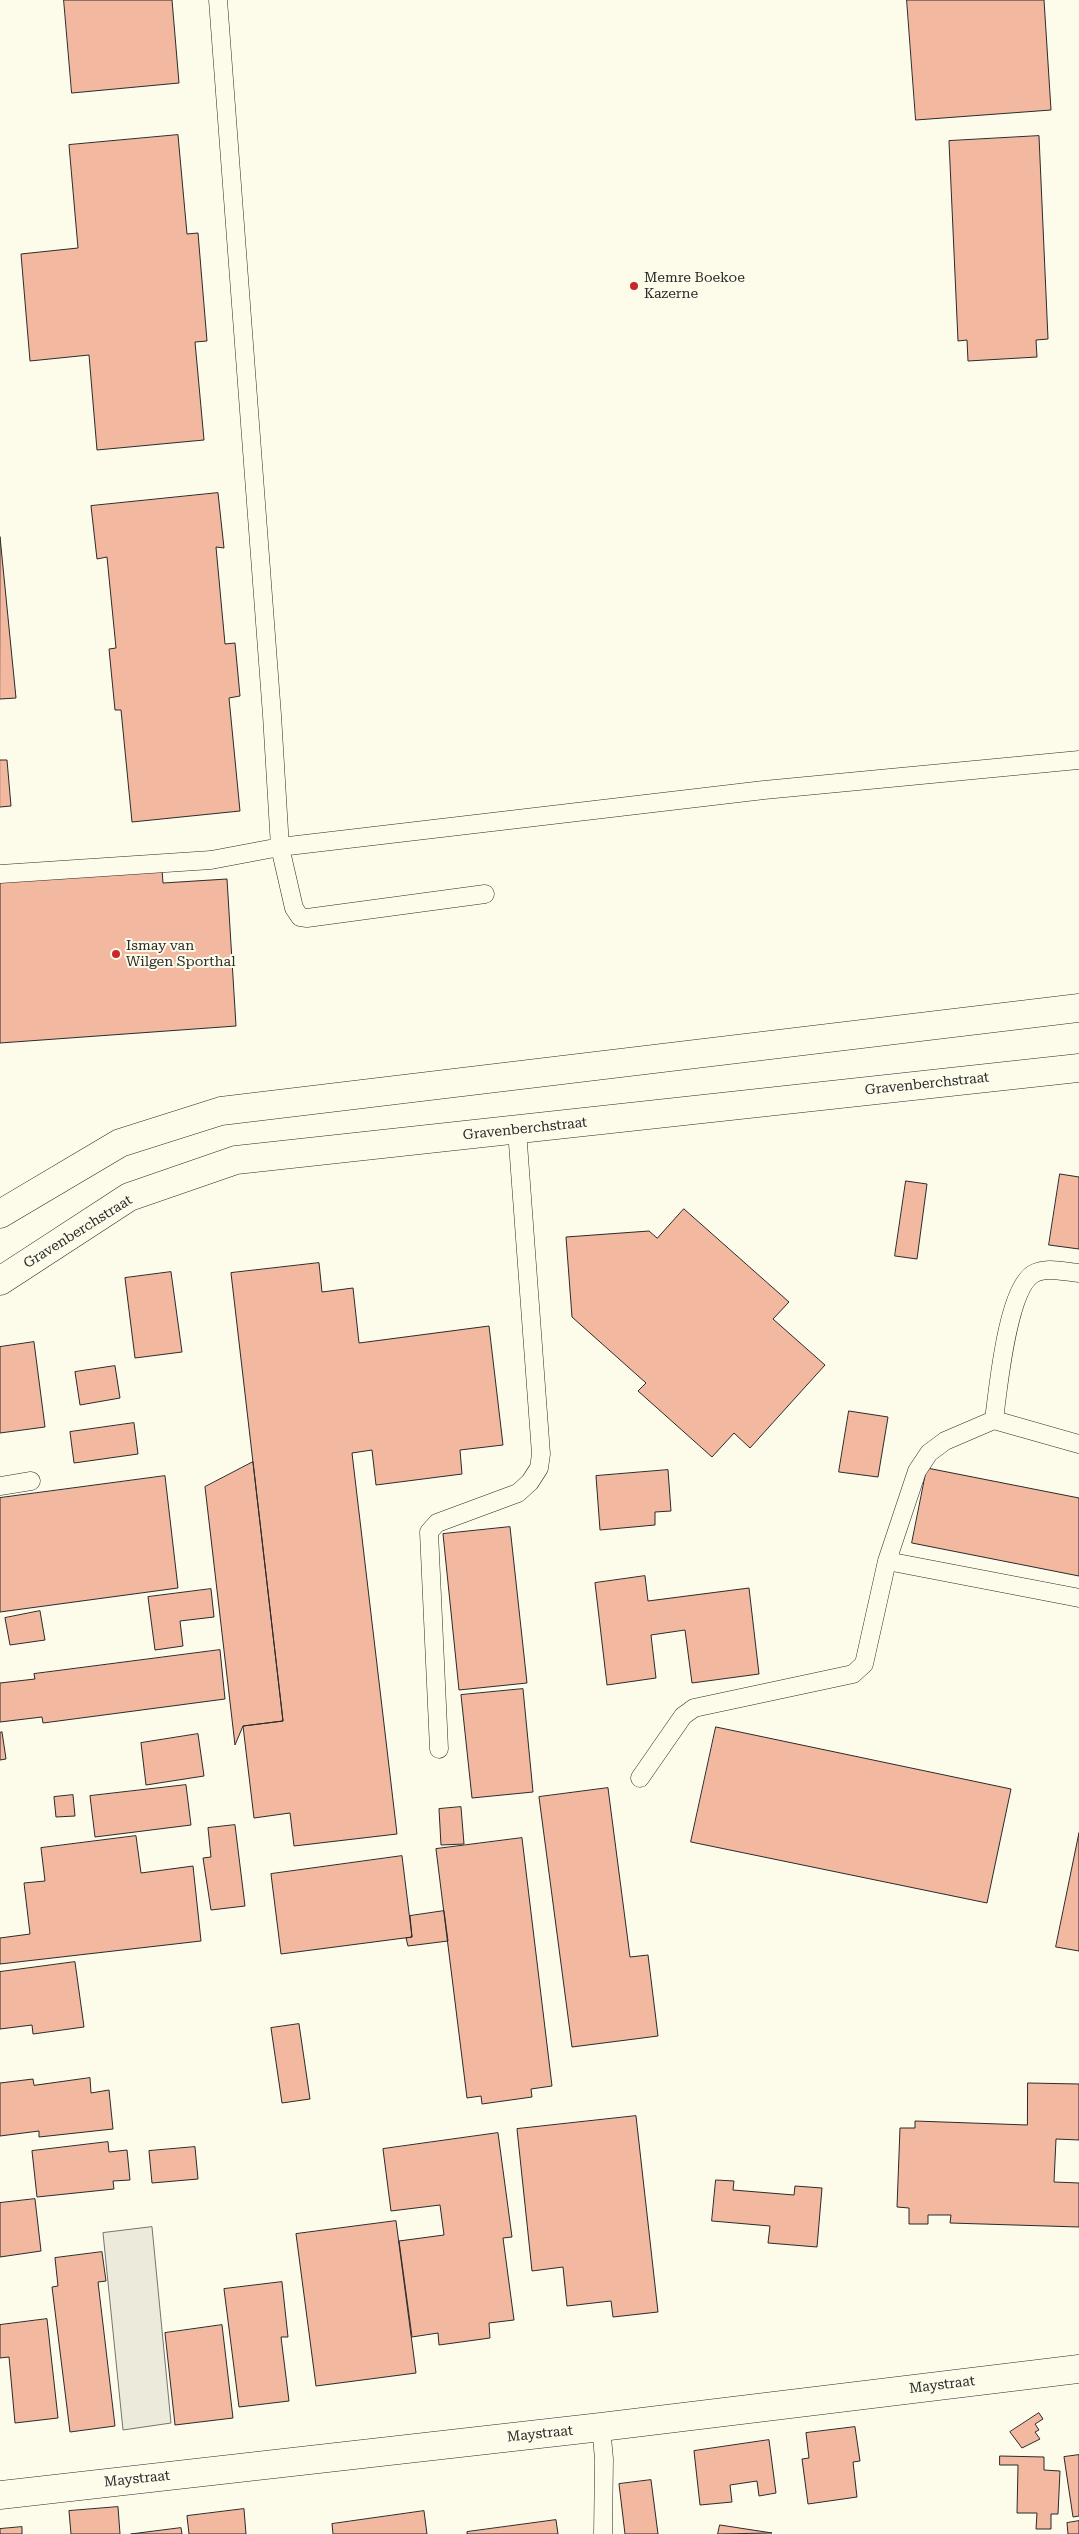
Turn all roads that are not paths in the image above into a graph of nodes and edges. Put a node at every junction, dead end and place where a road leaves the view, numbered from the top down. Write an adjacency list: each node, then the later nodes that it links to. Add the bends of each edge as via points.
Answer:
1 (218, 0): 3 (lane)
2 (1079, 760): 3 (lane, via 764,790)
3 (280, 847): 4 (lane, via 211,860); 5 (lane, via 295,912 307,918)
4 (0, 874)
5 (484, 894)
6 (1079, 1008): 9 (street, via 221,1111 120,1142)
7 (1079, 1068): 8 (street, Gravenberchstraat)
8 (517, 1130): 11 (street, Gravenberchstraat, via 236,1160 129,1198); 18 (lane, via 541,1454 539,1468 518,1494 437,1523 428,1532)
9 (0, 1214)
10 (1079, 1273): 12 (lane, via 1048,1270 1034,1274 1023,1284 1002,1350)
11 (0, 1281)
12 (994, 1420): 13 (lane); 16 (lane, via 944,1441 929,1453 916,1471)
13 (1079, 1444)
14 (31, 1481): 15 (lane)
15 (0, 1486)
16 (887, 1561): 17 (lane); 19 (lane, via 864,1664 853,1674 694,1708 683,1716)
17 (1079, 1598)
18 (439, 1749)
19 (640, 1778)
20 (1079, 2369): 21 (street, Maystraat)
21 (601, 2427): 22 (street, Maystraat); 23 (lane)
22 (0, 2495)
23 (603, 2534)

